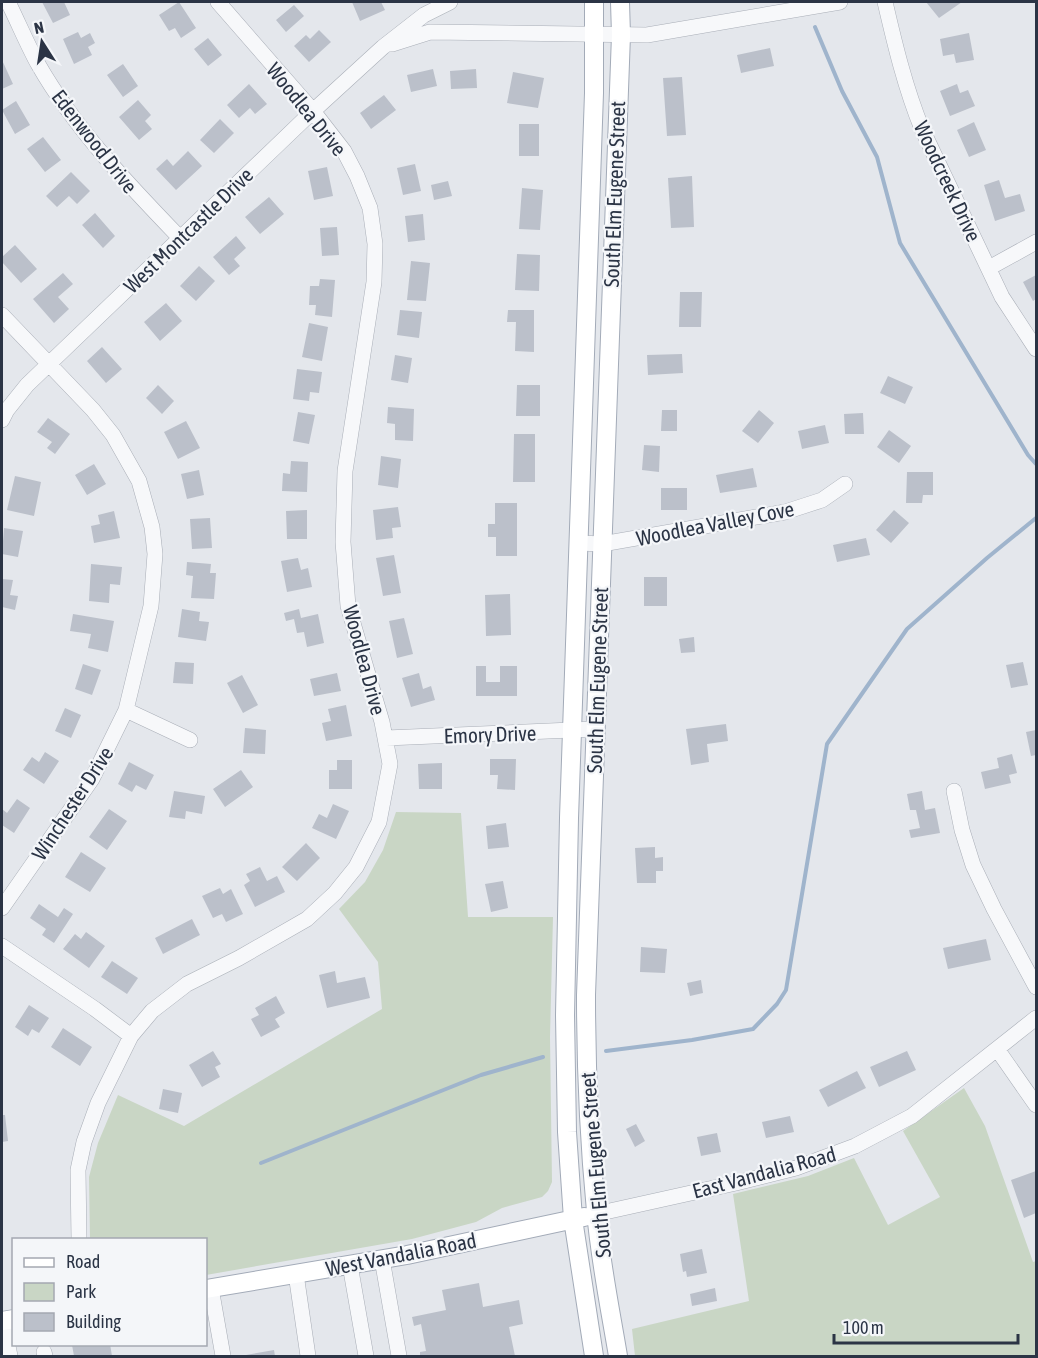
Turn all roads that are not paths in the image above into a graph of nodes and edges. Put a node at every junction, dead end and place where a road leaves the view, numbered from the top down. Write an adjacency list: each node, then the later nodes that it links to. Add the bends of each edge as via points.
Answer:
1 (8, 2): 14 (street, Edenwood Drive, via 56,93 116,172)
2 (218, 2): 13 (street, Woodlea Drive)
3 (450, 2): 8 (street, West Montcastle Drive)
4 (594, 2): 10 (main road, South Elm Eugene Street)
5 (620, 2): 11 (main road, South Elm Eugene Street)
6 (840, 2): 11 (street, West Montcastle Drive, via 647,35)
7 (885, 2): 16 (street, Woodcreek Drive, via 910,101)
8 (420, 8): 9 (street); 12 (street, West Montcastle Drive)
9 (430, 32): 10 (street, West Montcastle Drive); 12 (street, West Montcastle Drive)
10 (594, 35): 11 (street, West Montcastle Drive); 22 (main road, South Elm Eugene Street)
11 (621, 35): 23 (main road, South Elm Eugene Street)
12 (383, 47): 13 (street, West Montcastle Drive)
13 (313, 111): 14 (street, West Montcastle Drive); 27 (street, Woodlea Drive, via 344,151 357,176 370,208 375,244 374,282 345,471 343,542 348,606)
14 (180, 238): 19 (street, West Montcastle Drive)
15 (1036, 242): 16 (street)
16 (989, 268): 18 (street, Woodcreek Drive, via 1002,297)
17 (2, 315): 19 (street, Winchester Drive)
18 (1036, 349)
19 (50, 365): 20 (street, West Montcastle Drive, via 27,385); 24 (street, Winchester Drive, via 93,410 118,444 140,481 152,527 156,554 151,606)
20 (2, 420)
21 (845, 484): 23 (street, Woodlea Valley Cove, via 822,500 784,512)
22 (579, 543): 23 (street, Woodlea Valley Cove); 26 (main road, South Elm Eugene Street)
23 (602, 544): 25 (main road, South Elm Eugene Street)
24 (126, 710): 28 (street); 30 (street, Winchester Drive, via 92,779)
25 (595, 729): 26 (street, Emory Drive); 37 (main road, South Elm Eugene Street, via 586,1060)
26 (572, 730): 27 (street, Emory Drive); 38 (main road, South Elm Eugene Street, via 565,1015 566,1120)
27 (386, 738): 34 (street, Woodlea Drive, via 390,764 379,822 356,867 335,893 307,919 187,984 152,1011)
28 (190, 740)
29 (954, 791): 32 (street, via 973,865)
30 (2, 909)
31 (2, 946): 34 (street)
32 (1036, 987)
33 (1036, 1018): 35 (street, East Vandalia Road)
34 (131, 1036): 39 (street, Woodlea Drive, via 98,1103 84,1142 78,1170)
35 (997, 1049): 36 (street); 37 (street, East Vandalia Road, via 912,1116 855,1146 796,1168)
36 (1036, 1105)
37 (596, 1214): 38 (main road, West Vandalia Road); 51 (main road, South Elm Eugene Street)
38 (573, 1219): 40 (main road, West Vandalia Road); 50 (main road, South Elm Eugene Street)
39 (79, 1238)
40 (382, 1259): 41 (main road, West Vandalia Road); 49 (street)
41 (350, 1265): 42 (main road, West Vandalia Road); 48 (street)
42 (296, 1274): 43 (main road, West Vandalia Road); 47 (street)
43 (208, 1288): 46 (street)
44 (6, 1320): 45 (street)
45 (10, 1356)
46 (223, 1356)
47 (308, 1356)
48 (366, 1356)
49 (399, 1356)
50 (594, 1356)
51 (618, 1356)

